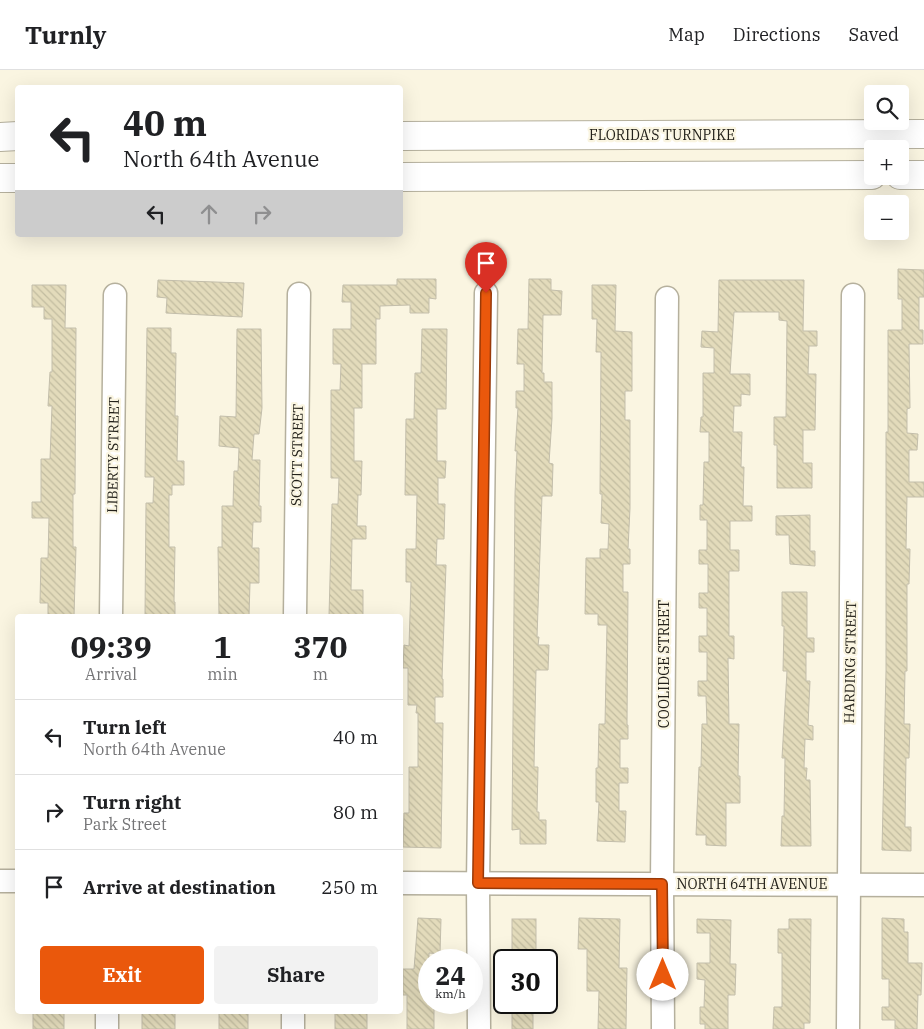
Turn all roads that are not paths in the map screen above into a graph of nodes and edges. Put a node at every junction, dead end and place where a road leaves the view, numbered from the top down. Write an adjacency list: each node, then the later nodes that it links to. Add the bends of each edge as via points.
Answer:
1 (924, 134): 4 (highway, FLORIDA'S TURNPIKE)
2 (0, 136): 3 (highway)
3 (15, 136)
4 (403, 136)
5 (864, 175): 8 (highway)
6 (909, 175): 7 (highway)
7 (924, 175)
8 (403, 177)
9 (0, 178): 10 (highway)
10 (15, 178)
11 (486, 293): 21 (street)
12 (115, 294): 16 (street, LIBERTY STREET)
13 (299, 294): 17 (street, SCOTT STREET)
14 (853, 294): 23 (street, HARDING STREET)
15 (667, 298): 22 (street, COOLIDGE STREET)
16 (111, 614)
17 (296, 614)
18 (0, 881): 19 (street)
19 (15, 881)
20 (403, 883): 21 (street, NORTH 64TH AVENUE)
21 (478, 883): 22 (street, NORTH 64TH AVENUE); 29 (street)
22 (662, 884): 23 (street, NORTH 64TH AVENUE); 30 (street, COOLIDGE STREET)
23 (848, 885): 24 (street, NORTH 64TH AVENUE); 31 (street, HARDING STREET)
24 (924, 885)
25 (107, 1014): 27 (street)
26 (293, 1014): 28 (street)
27 (107, 1029)
28 (293, 1029)
29 (479, 1029)
30 (663, 1029)
31 (848, 1029)

